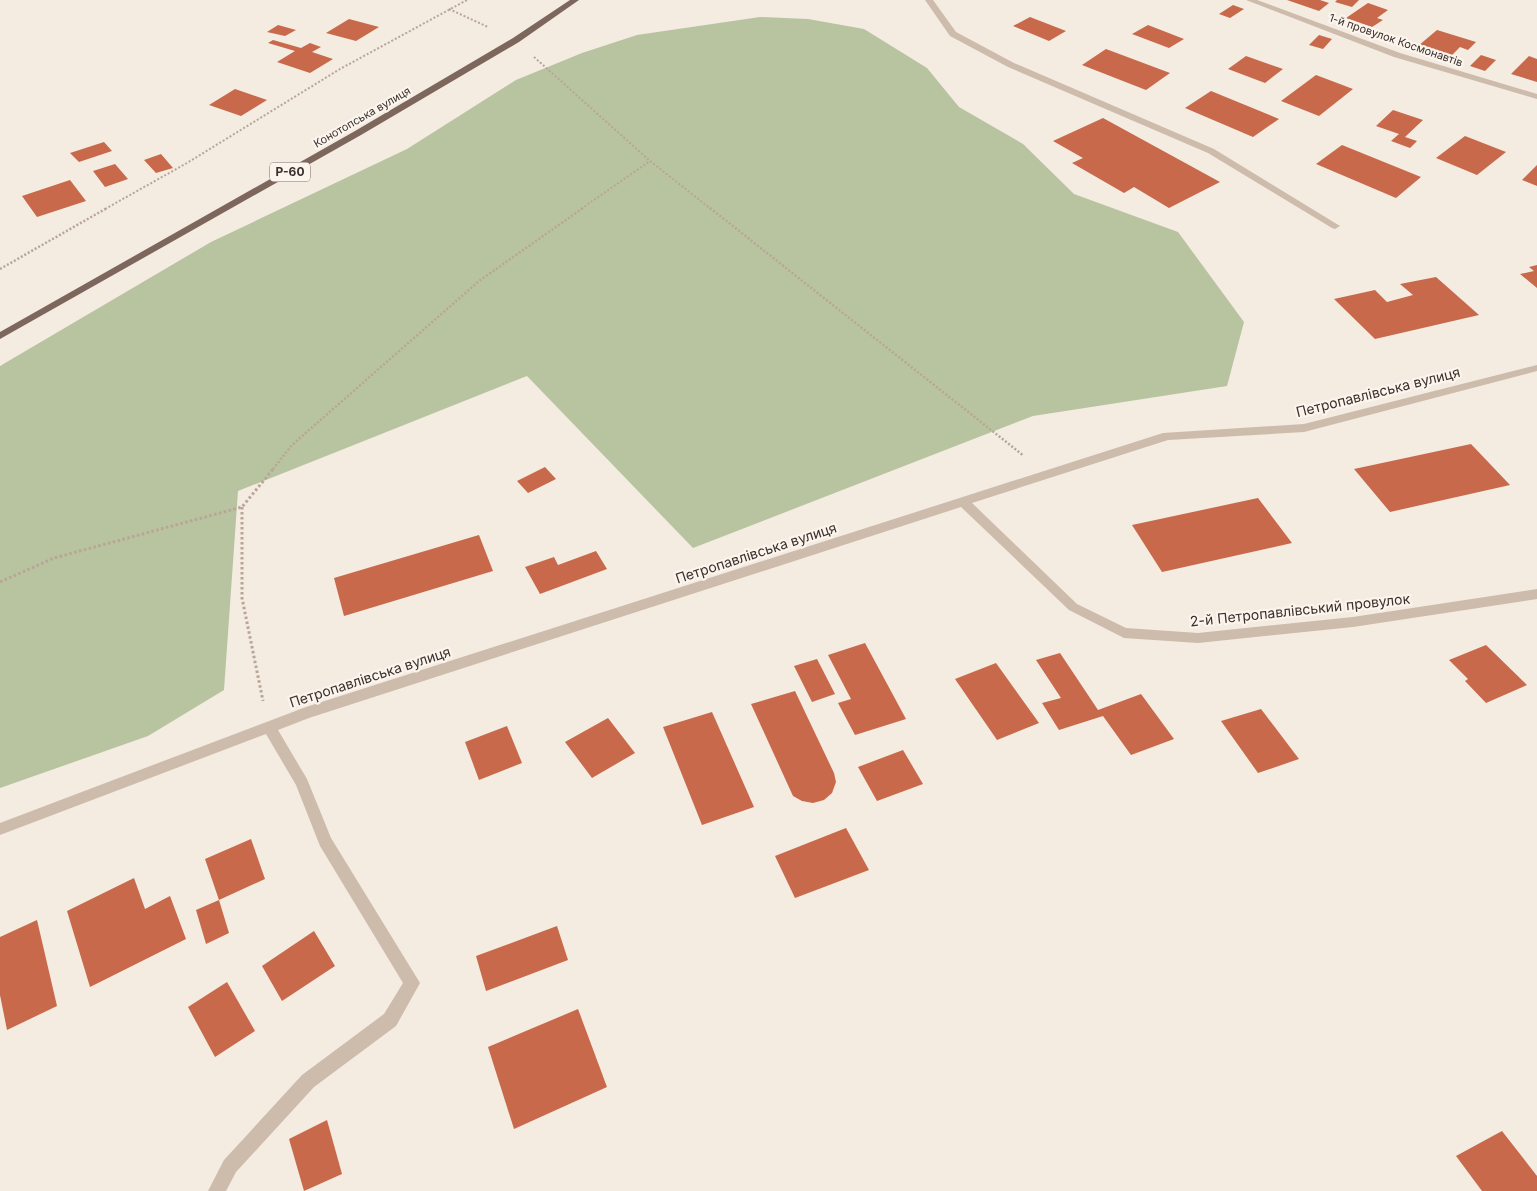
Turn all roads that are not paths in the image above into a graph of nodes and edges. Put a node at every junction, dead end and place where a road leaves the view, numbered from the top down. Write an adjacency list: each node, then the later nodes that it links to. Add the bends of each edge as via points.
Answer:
1 (575, 0): 6 (main road, Конотопська вулиця / Р-60, via 516,40 358,133)
2 (929, 0): 5 (street, via 953,34 1011,65 1210,151)
3 (1250, 0): 4 (street, 1-й провулок Космонавтів, via 1397,55)
4 (1537, 97)
5 (1335, 226)
6 (0, 336)
7 (1537, 368): 8 (street, Петропавлівська вулиця, via 1304,428 1167,436)
8 (963, 502): 9 (street, 2-й Петропавлівський провулок, via 1073,607 1124,633 1198,638 1353,622); 10 (street, Петропавлівська вулиця)
9 (1537, 594)
10 (269, 727): 11 (street, Петропавлівська вулиця); 12 (street, via 302,783 325,841 412,983 390,1020 308,1081 230,1166)
11 (0, 830)
12 (217, 1191)

